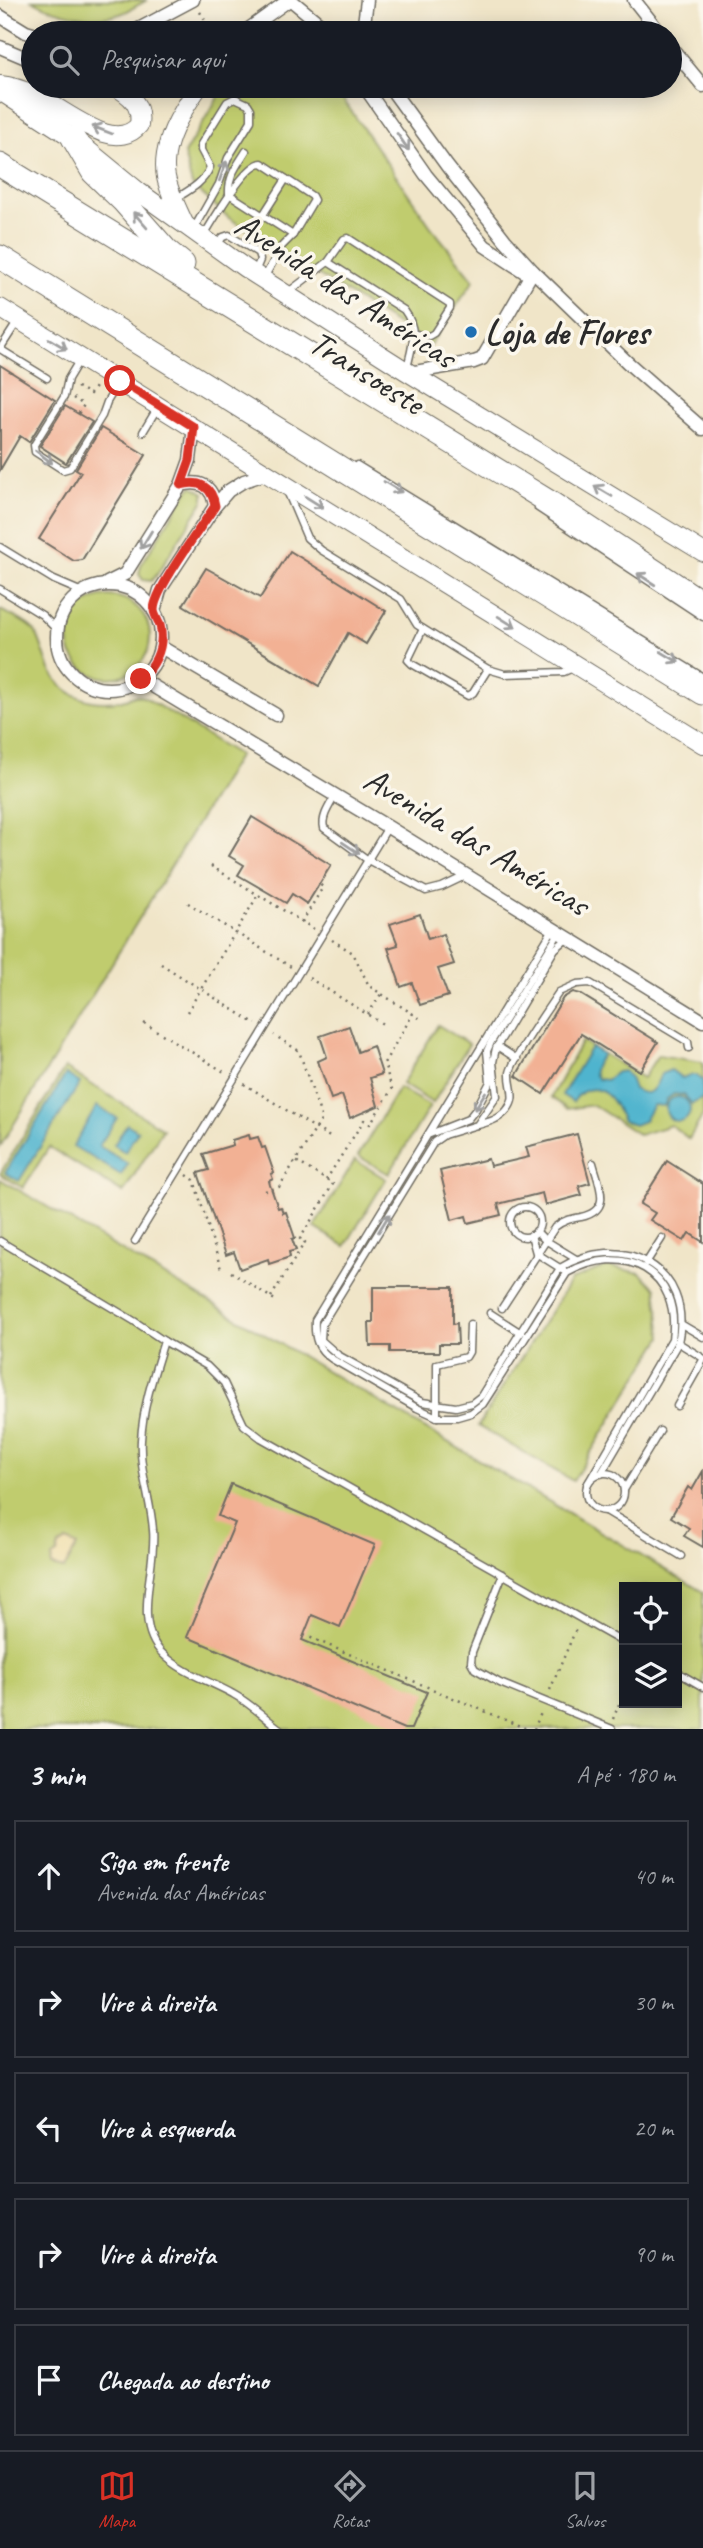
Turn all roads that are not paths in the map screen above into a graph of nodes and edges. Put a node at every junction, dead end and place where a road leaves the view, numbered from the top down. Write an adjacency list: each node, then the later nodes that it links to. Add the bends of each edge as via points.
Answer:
1 (193, 0): 6 (street)
2 (290, 0): 7 (street); 8 (street)
3 (367, 0): 9 (street)
4 (634, 0): 10 (street)
5 (0, 16): 11 (street)
6 (154, 21)
7 (260, 21)
8 (316, 21)
9 (364, 21)
10 (651, 21)
11 (21, 29)
12 (0, 47): 13 (street)
13 (21, 56)
14 (682, 61): 16 (street)
15 (0, 85): 17 (main road, one-way to 15)
16 (703, 86)
17 (21, 89)
18 (0, 91): 24 (main road, Avenida das Américas)
19 (40, 98): 20 (main road, one-way to 19, via 139,110 139,125 133,133 121,135 105,133)
20 (131, 98)
21 (191, 98): 29 (main road, via 167,152 166,177)
22 (372, 98): 35 (street, one-way to 35, via 426,175 485,246)
23 (398, 98): 35 (street)
24 (73, 138): 32 (main road, Avenida das Américas); 39 (highway, one-way to 24, via 167,251 93,172)
25 (246, 151): 28 (lane, via 232,174)
26 (0, 165): 39 (highway, Avenida das Américas)
27 (286, 179): 28 (lane, via 256,163); 30 (lane); 31 (lane, via 314,200)
28 (229, 194): 30 (lane); 32 (lane)
29 (174, 200): 32 (main road); 32 (lane, one-way to 29, via 228,158 250,121 248,104 235,98 227,102 201,144 209,172)
30 (263, 215): 31 (lane)
31 (293, 235): 36 (lane)
32 (198, 236): 36 (main road, Avenida das Américas)
33 (1, 259): 70 (highway)
34 (328, 262): 37 (lane); 41 (lane, via 404,310); 41 (lane, via 348,238 450,303 434,333)
35 (531, 273): 43 (street, via 482,359); 48 (street)
36 (259, 277): 37 (main road, Avenida das Américas)
37 (286, 294): 43 (main road, Avenida das Américas)
38 (0, 308): 40 (main road)
39 (245, 314): 60 (highway, Avenida das Américas)
40 (19, 319): 42 (main road, one-way to 42); 44 (lane, via 0,349)
41 (415, 334): 43 (lane)
42 (81, 358): 45 (main road); 45 (lane, one-way to 45, via 68,379 64,397 34,445 35,452 63,470 70,468)
43 (408, 372): 56 (main road, Avenida das Américas, one-way to 43)
44 (47, 378)
45 (120, 381): 46 (main road)
46 (159, 405): 47 (main road); 49 (lane)
47 (194, 427): 51 (main road); 52 (street)
48 (703, 429)
49 (143, 432)
50 (346, 458): 68 (lane, one-way to 68)
51 (276, 477): 54 (street, via 244,481); 63 (lane, via 307,538 401,599); 66 (main road, one-way to 66)
52 (181, 485): 54 (street, via 194,481 207,487); 57 (street, one-way to 57, via 125,574)
53 (526, 501): 62 (lane, one-way to 53)
54 (215, 506): 61 (street, via 160,590)
55 (0, 547): 59 (lane)
56 (703, 552)
57 (103, 585): 59 (street); 61 (street, via 132,591)
58 (0, 590): 64 (lane)
59 (82, 592): 64 (street, via 69,603)
60 (703, 603)
61 (154, 611): 65 (street)
62 (703, 617)
63 (423, 629): 67 (lane); 67 (lane, via 409,655 412,664 468,696)
64 (57, 630): 69 (street, via 58,651 77,679 109,690)
65 (161, 648): 69 (street); 71 (street)
66 (578, 666): 67 (lane, via 564,672 505,674); 72 (main road)
67 (488, 669)
68 (703, 677)
69 (141, 679): 73 (street, Avenida das Américas)
70 (703, 694)
71 (276, 715)
72 (703, 744)
73 (335, 796): 74 (street, Avenida das Américas); 75 (lane, one-way to 75, via 324,828)
74 (388, 827): 75 (lane); 76 (street, Avenida das Américas)
75 (368, 860): 76 (lane, via 426,891); 89 (lane)
76 (466, 875): 77 (street, Avenida das Américas)
77 (560, 933): 78 (street, Avenida das Américas); 79 (lane); 83 (lane); 83 (lane, one-way to 83, via 491,1042 485,1096 468,1119)
78 (703, 1021)
79 (497, 1046): 81 (lane); 82 (lane, via 493,1062 497,1096)
80 (689, 1048): 81 (lane, via 688,1042 590,983 559,992)
81 (516, 1059): 82 (lane, via 510,1073 514,1098 508,1110)
82 (477, 1125): 106 (lane, one-way to 82, via 422,1402 338,1355 321,1340 322,1324 434,1142)
83 (428, 1136): 108 (lane, via 315,1320 314,1331 325,1354)
84 (593, 1163): 87 (lane, via 603,1198 599,1207 564,1220)
85 (534, 1233): 85 (lane, via 540,1222 537,1212 519,1208 512,1215 513,1230 521,1236); 87 (lane); 90 (lane)
86 (662, 1238): 93 (lane)
87 (545, 1240): 90 (lane); 91 (lane)
88 (0, 1241): 103 (lane)
89 (135, 1241)
90 (536, 1254): 94 (lane); 96 (lane)
91 (576, 1259): 92 (lane); 93 (lane, via 616,1253); 94 (lane)
92 (583, 1264): 93 (lane, via 606,1259); 95 (lane)
93 (646, 1264): 98 (lane, via 669,1297); 100 (lane, via 672,1286)
94 (560, 1268): 95 (lane); 101 (lane)
95 (567, 1273): 101 (lane)
96 (502, 1308)
97 (490, 1313): 101 (lane)
98 (675, 1320): 100 (lane); 104 (lane)
99 (470, 1324): 106 (lane, via 466,1357 437,1364)
100 (682, 1325): 102 (lane); 104 (lane)
101 (524, 1334): 106 (lane, via 481,1396 456,1407); 108 (lane, via 484,1404 457,1417)
102 (703, 1337)
103 (164, 1341): 115 (lane, via 207,1366 223,1383 244,1425 261,1438); 120 (lane, via 145,1400 140,1442 153,1531 147,1613 152,1638 163,1654 236,1695)
104 (675, 1341): 105 (lane); 110 (lane); 111 (lane)
105 (703, 1359): 107 (lane)
106 (438, 1405): 108 (lane)
107 (677, 1406)
108 (438, 1417)
109 (660, 1431): 112 (lane)
110 (601, 1474): 111 (lane); 112 (lane, via 618,1479)
111 (587, 1485): 113 (lane, via 589,1503)
112 (624, 1490): 113 (lane, via 621,1502)
113 (606, 1511): 114 (lane)
114 (681, 1556)
115 (503, 1574): 116 (lane); 119 (lane, via 472,1652 475,1669)
116 (619, 1640)
117 (682, 1675): 118 (lane)
118 (703, 1687)
119 (611, 1728)
120 (280, 1729)

